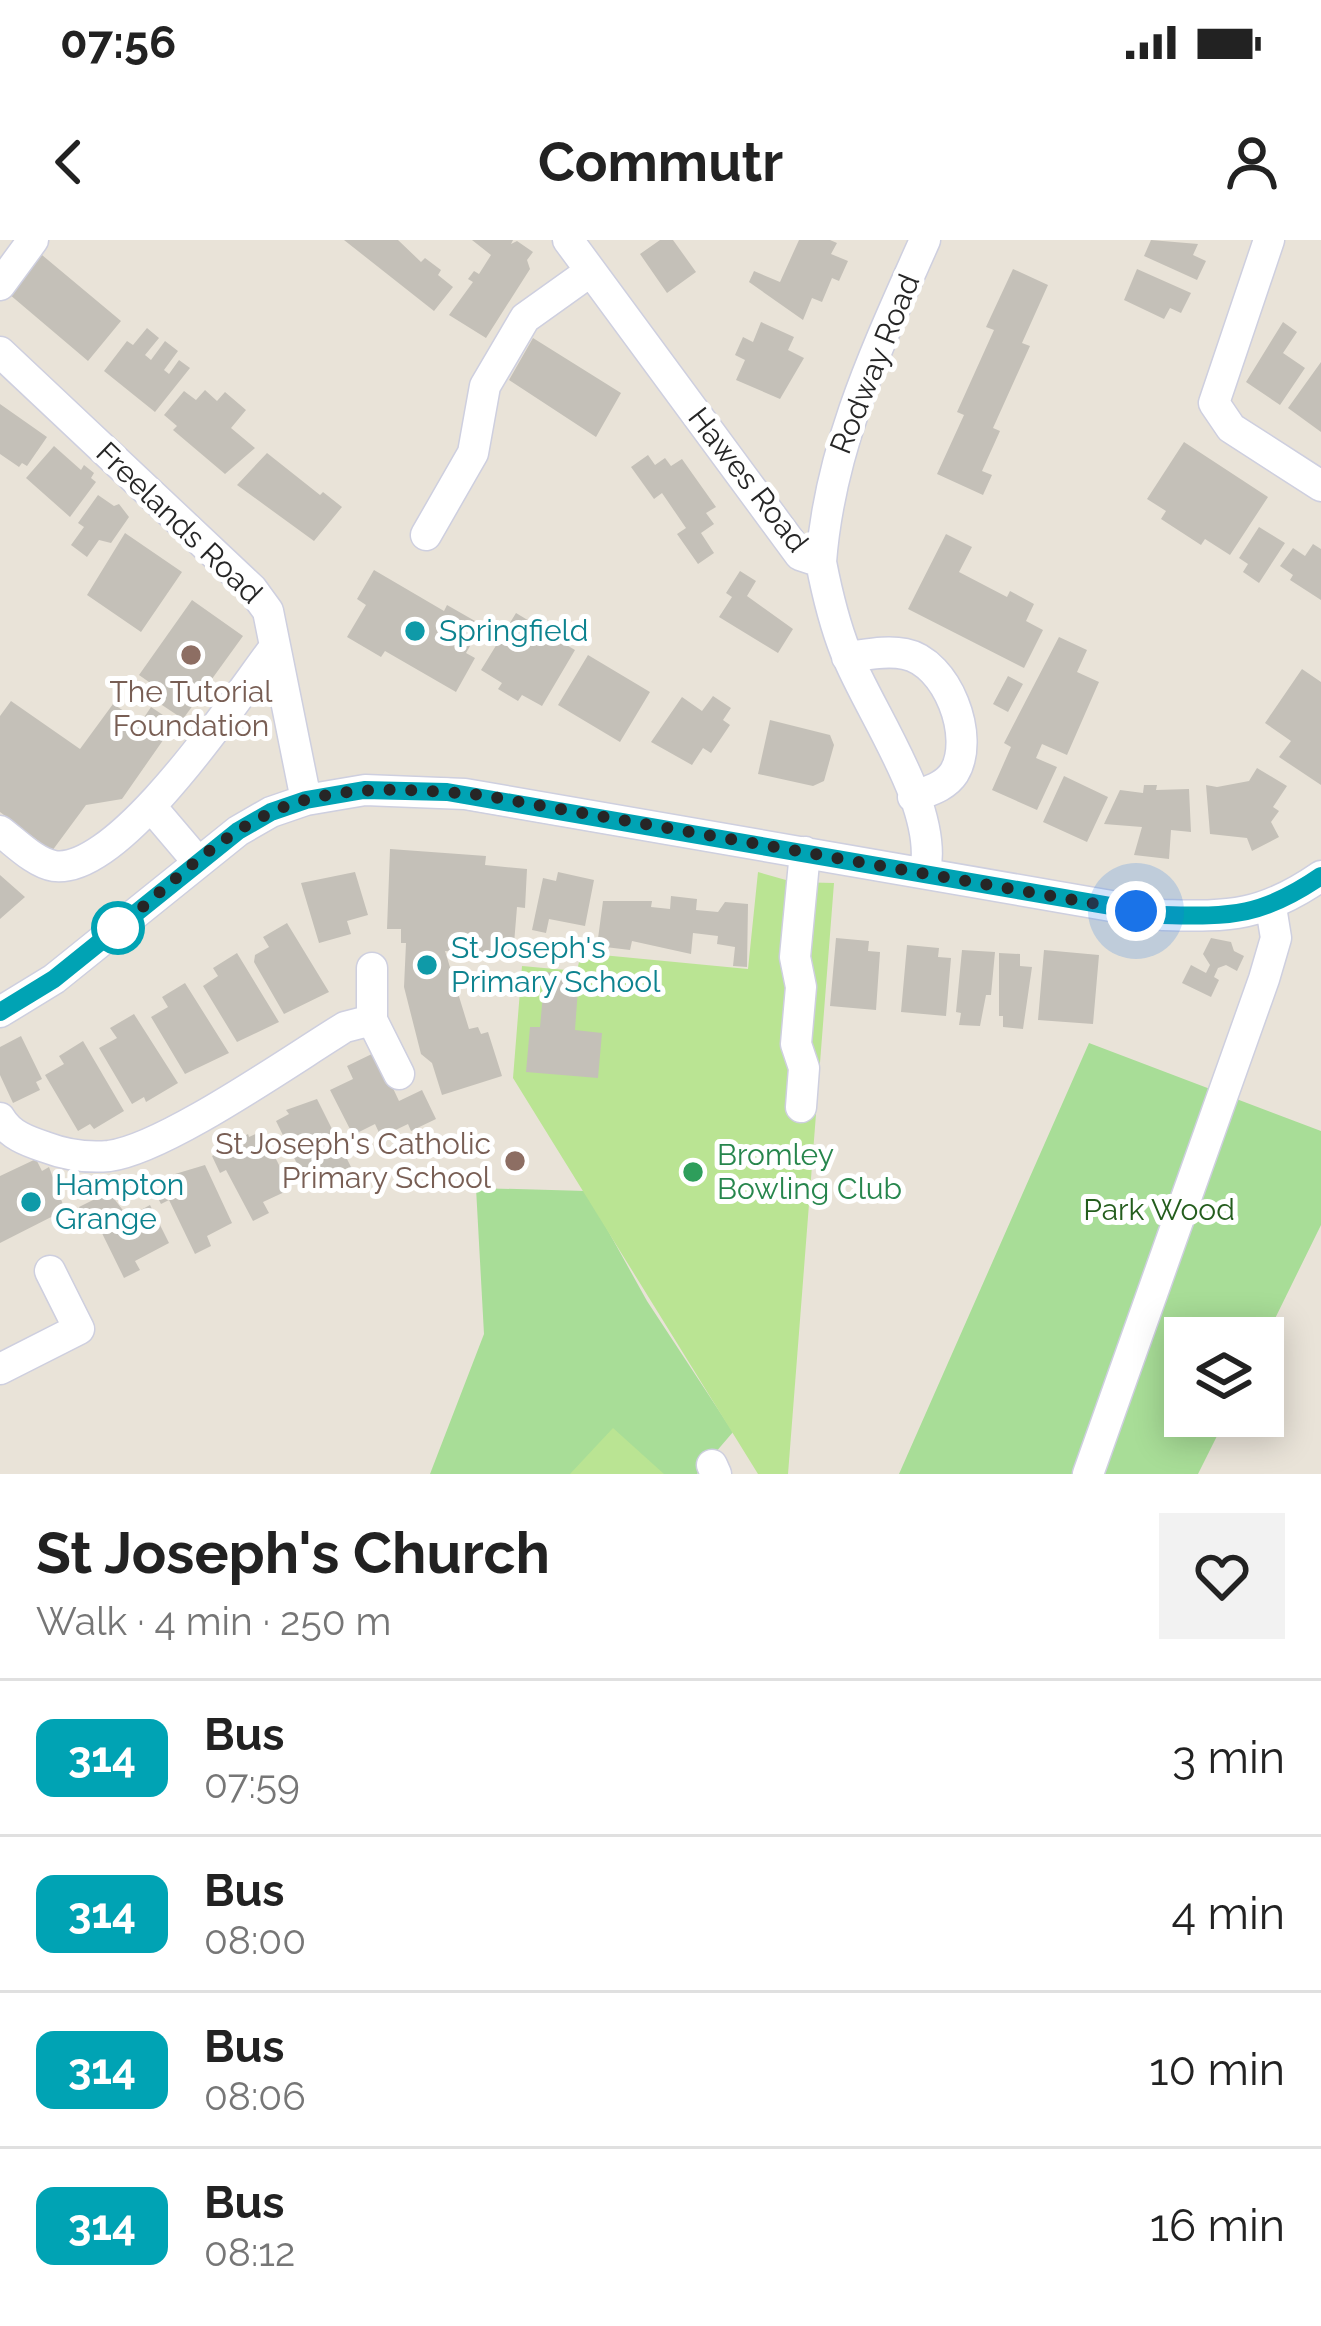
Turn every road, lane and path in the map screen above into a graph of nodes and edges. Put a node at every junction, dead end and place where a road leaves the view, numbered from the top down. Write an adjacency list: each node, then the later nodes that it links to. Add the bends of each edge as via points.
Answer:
1 (34, 240): 6 (street)
2 (568, 240): 5 (street, Hawes Road)
3 (925, 240): 10 (street, Rodway Road, via 856,395 834,467)
4 (1269, 240): 8 (street, via 1214,403 1231,428)
5 (587, 273): 9 (street, via 525,318 485,386 473,453); 10 (street, Hawes Road, via 800,555)
6 (0, 285)
7 (0, 352): 11 (street, Freelands Road, via 252,589 268,611)
8 (1321, 486)
9 (426, 535)
10 (821, 562): 12 (street, Hawes Road)
11 (274, 648): 14 (street, Freelands Road); 15 (street)
12 (847, 657): 13 (street, Hawes Road); 13 (street, via 908,654 946,687 962,752 944,785)
13 (913, 796): 19 (street, Hawes Road, via 929,841)
14 (306, 800): 17 (street, via 364,790 481,795); 18 (street, via 271,812)
15 (153, 808): 16 (street, via 78,864 46,864); 18 (street)
16 (0, 831)
17 (806, 852): 19 (street); 26 (street, via 795,957)
18 (198, 862): 23 (street, via 54,979)
19 (926, 872): 21 (street, via 1163,915 1222,917)
20 (1321, 876): 21 (street)
21 (1271, 907): 30 (street, via 1276,938 1264,979)
22 (372, 968): 24 (street)
23 (0, 1012)
24 (372, 1020): 25 (street); 27 (street, via 345,1027 149,1144 77,1156)
25 (399, 1074)
26 (801, 1107)
27 (8, 1135)
28 (50, 1271): 29 (street, via 79,1329)
29 (0, 1369)
30 (1088, 1474)

